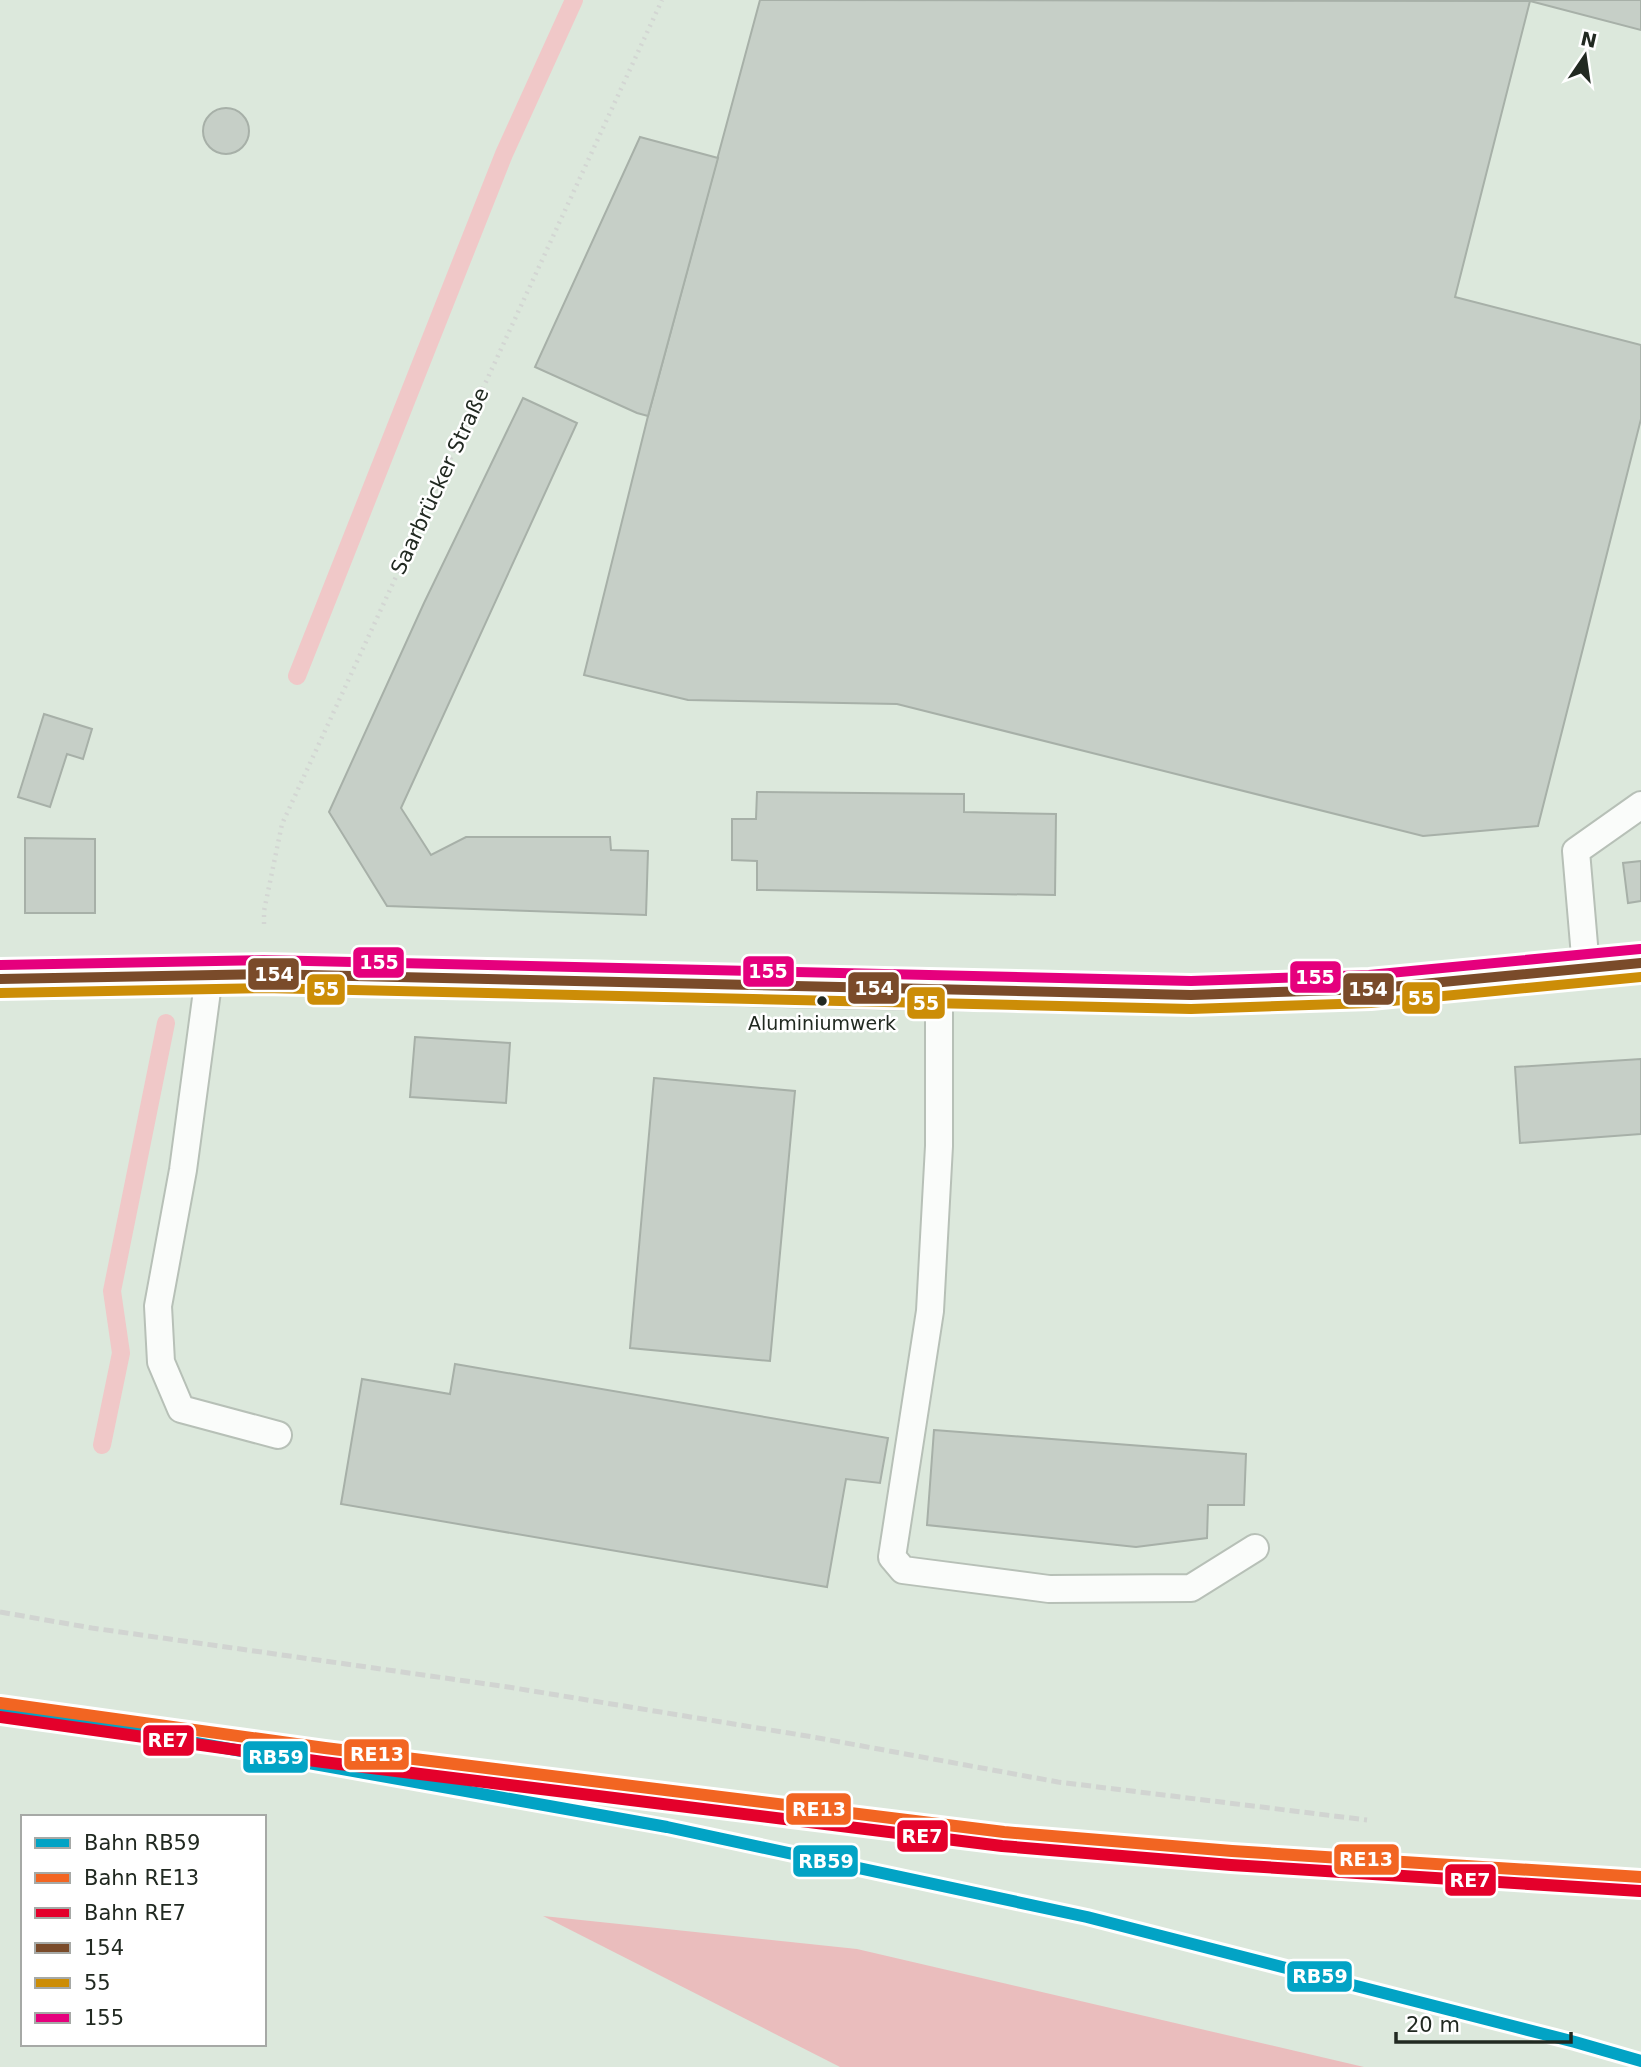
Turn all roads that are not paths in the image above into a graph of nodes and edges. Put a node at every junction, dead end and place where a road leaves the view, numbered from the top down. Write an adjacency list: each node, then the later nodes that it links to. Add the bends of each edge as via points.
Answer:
1 (1641, 805): 3 (lane, via 1576,851)
2 (1641, 963): 3 (street)
3 (1586, 968): 6 (street, via 1356,989 1191,995)
4 (209, 976): 5 (street); 6 (street); 7 (lane, via 183,1170 158,1306 161,1362 181,1409)
5 (0, 979)
6 (939, 990): 8 (lane, via 939,1146 930,1311 892,1557 903,1570 1049,1589 1191,1588)
7 (278, 1435)
8 (1255, 1548)

